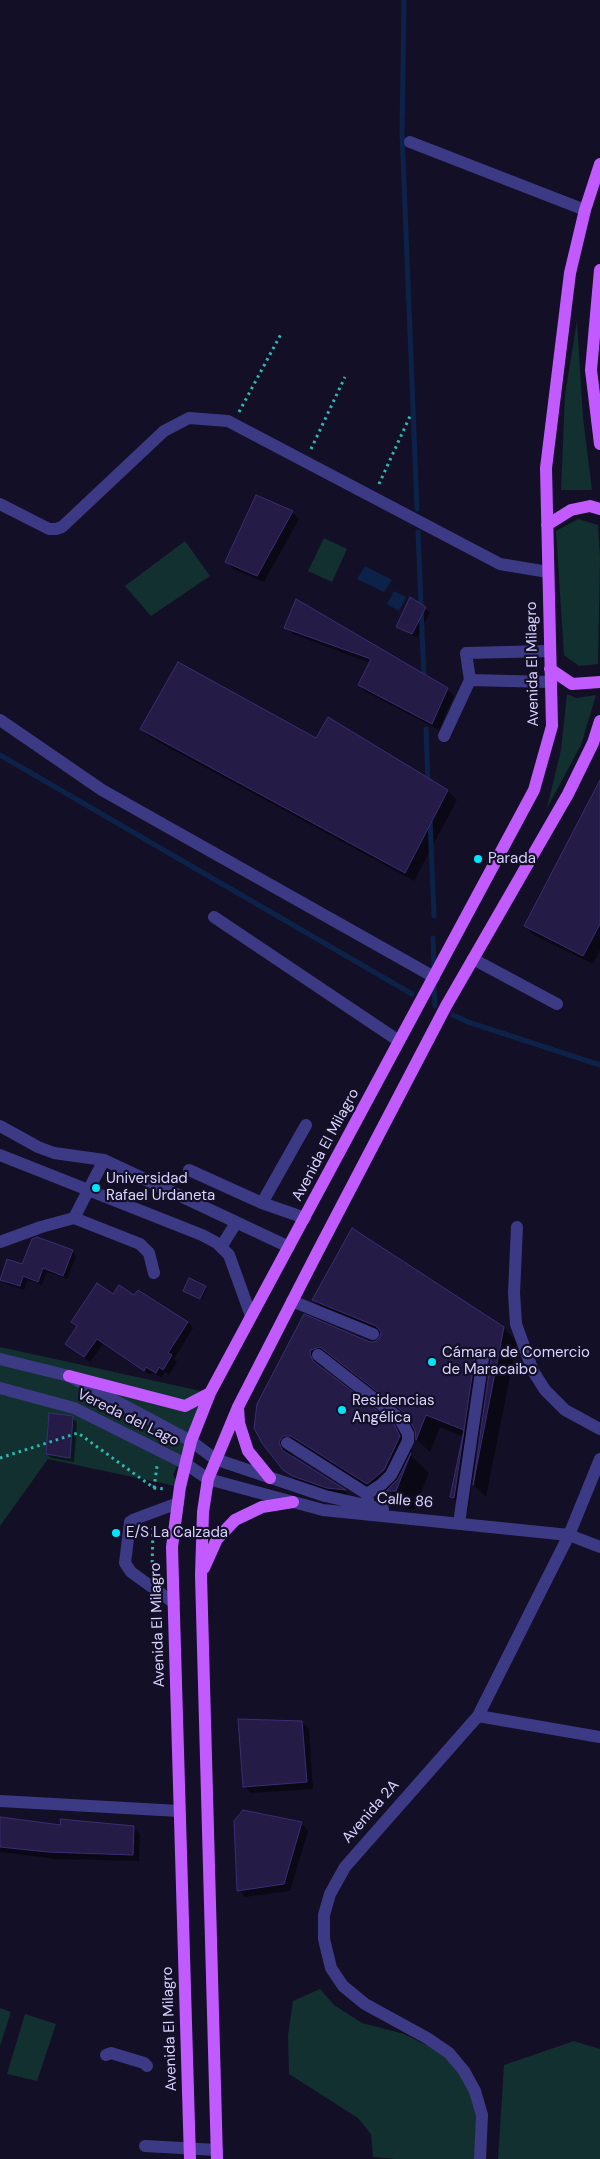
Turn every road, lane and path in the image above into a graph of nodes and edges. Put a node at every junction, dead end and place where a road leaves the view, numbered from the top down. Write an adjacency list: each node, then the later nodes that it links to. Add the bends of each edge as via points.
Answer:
1 (410, 142): 3 (street)
2 (600, 164): 3 (main road, Avenida El Milagro)
3 (585, 210): 14 (main road, Avenida El Milagro, via 570,273 547,458)
4 (600, 270): 9 (main road, via 591,370)
5 (281, 334): 8 (path)
6 (346, 377): 10 (path)
7 (410, 414): 11 (path)
8 (233, 423): 10 (street); 12 (street, via 189,418 164,431 62,527 49,529)
9 (600, 444)
10 (305, 461): 11 (street)
11 (373, 497): 15 (street, via 500,564)
12 (0, 504)
13 (600, 510): 14 (main road, via 590,506 571,510)
14 (547, 525): 15 (main road, Avenida El Milagro)
15 (548, 572): 16 (main road, Avenida El Milagro)
16 (549, 651): 17 (main road, Avenida El Milagro); 18 (street, via 466,653)
17 (550, 669): 19 (main road, Avenida El Milagro); 20 (main road, via 572,684)
18 (470, 680): 19 (street); 24 (street)
19 (550, 682): 28 (main road, Avenida El Milagro, via 552,726 534,790)
20 (600, 682)
21 (0, 720): 28 (street, via 102,790)
22 (600, 721): 25 (main road)
23 (600, 732): 25 (street)
24 (444, 736)
25 (595, 748): 27 (main road)
26 (214, 917): 30 (street)
27 (473, 959): 29 (street); 46 (main road)
28 (434, 977): 30 (main road, Avenida El Milagro)
29 (557, 1004)
30 (399, 1041): 39 (main road, Avenida El Milagro)
31 (306, 1125): 37 (street)
32 (0, 1126): 34 (street, via 54,1153)
33 (0, 1155): 36 (street)
34 (104, 1160): 36 (street); 40 (street)
35 (189, 1170): 37 (street)
36 (89, 1192): 38 (street); 43 (street, via 202,1235)
37 (262, 1203): 39 (street)
38 (74, 1218): 42 (street); 45 (street, via 140,1244 149,1253)
39 (305, 1218): 44 (main road, Avenida El Milagro)
40 (236, 1223): 43 (street); 44 (street)
41 (517, 1227): 56 (street, via 516,1324 533,1371 545,1390 565,1410)
42 (0, 1242)
43 (221, 1247): 47 (street, via 229,1255)
44 (289, 1247): 47 (main road, Avenida El Milagro)
45 (154, 1273)
46 (292, 1301): 48 (street); 55 (main road)
47 (251, 1316): 54 (main road, Avenida El Milagro)
48 (373, 1334)
49 (318, 1355): 66 (street, via 400,1419 408,1434 408,1441 391,1474)
50 (483, 1358): 70 (street)
51 (0, 1359): 52 (street, Vereda del Lago)
52 (69, 1376): 54 (main road, via 185,1406); 57 (street, Vereda del Lago)
53 (0, 1388): 59 (street, Vereda del Lago, via 74,1408)
54 (210, 1393): 57 (main road, Avenida El Milagro)
55 (238, 1406): 61 (main road); 64 (main road, via 239,1423 248,1451)
56 (600, 1429)
57 (191, 1441): 61 (street, Vereda del Lago); 63 (main road, Avenida El Milagro)
58 (288, 1443): 66 (street)
59 (159, 1450): 60 (path, via 154,1488 78,1433); 63 (street, Vereda del Lago)
60 (0, 1458)
61 (215, 1459): 64 (street, Vereda del Lago); 65 (main road)
62 (600, 1459): 72 (street, Avenida 2A)
63 (186, 1464): 65 (street, Vereda del Lago); 68 (main road, Avenida El Milagro)
64 (270, 1478): 66 (street, Vereda del Lago, via 325,1496)
65 (208, 1479): 67 (street, Calle 86); 75 (main road)
66 (368, 1500): 69 (street, Vereda del Lago)
67 (293, 1502): 69 (street, Calle 86, via 323,1510); 75 (main road, via 262,1507 235,1520 217,1539)
68 (178, 1503): 76 (main road, Avenida El Milagro, via 172,1547); 76 (street, via 130,1522 125,1563 130,1572)
69 (441, 1521): 70 (street, Calle 86)
70 (459, 1523): 72 (street, Calle 86)
71 (153, 1525): 74 (path)
72 (569, 1534): 73 (street, Calle 86); 77 (street, Avenida 2A)
73 (600, 1546)
74 (152, 1571)
75 (201, 1574): 85 (main road)
76 (174, 1603): 80 (main road, Avenida El Milagro)
77 (478, 1716): 78 (street); 86 (street, Avenida 2A, via 345,1868 330,1894 324,1916 324,1939 331,1968 342,1986 364,2004 442,2048 464,2071 476,2091 482,2116)
78 (600, 1737)
79 (0, 1801): 80 (street)
80 (179, 1811): 84 (main road, Avenida El Milagro)
81 (106, 2055): 82 (street, via 111,2053)
82 (147, 2066)
83 (146, 2146): 84 (street)
84 (190, 2153): 85 (street)
85 (217, 2154)
86 (480, 2159)

